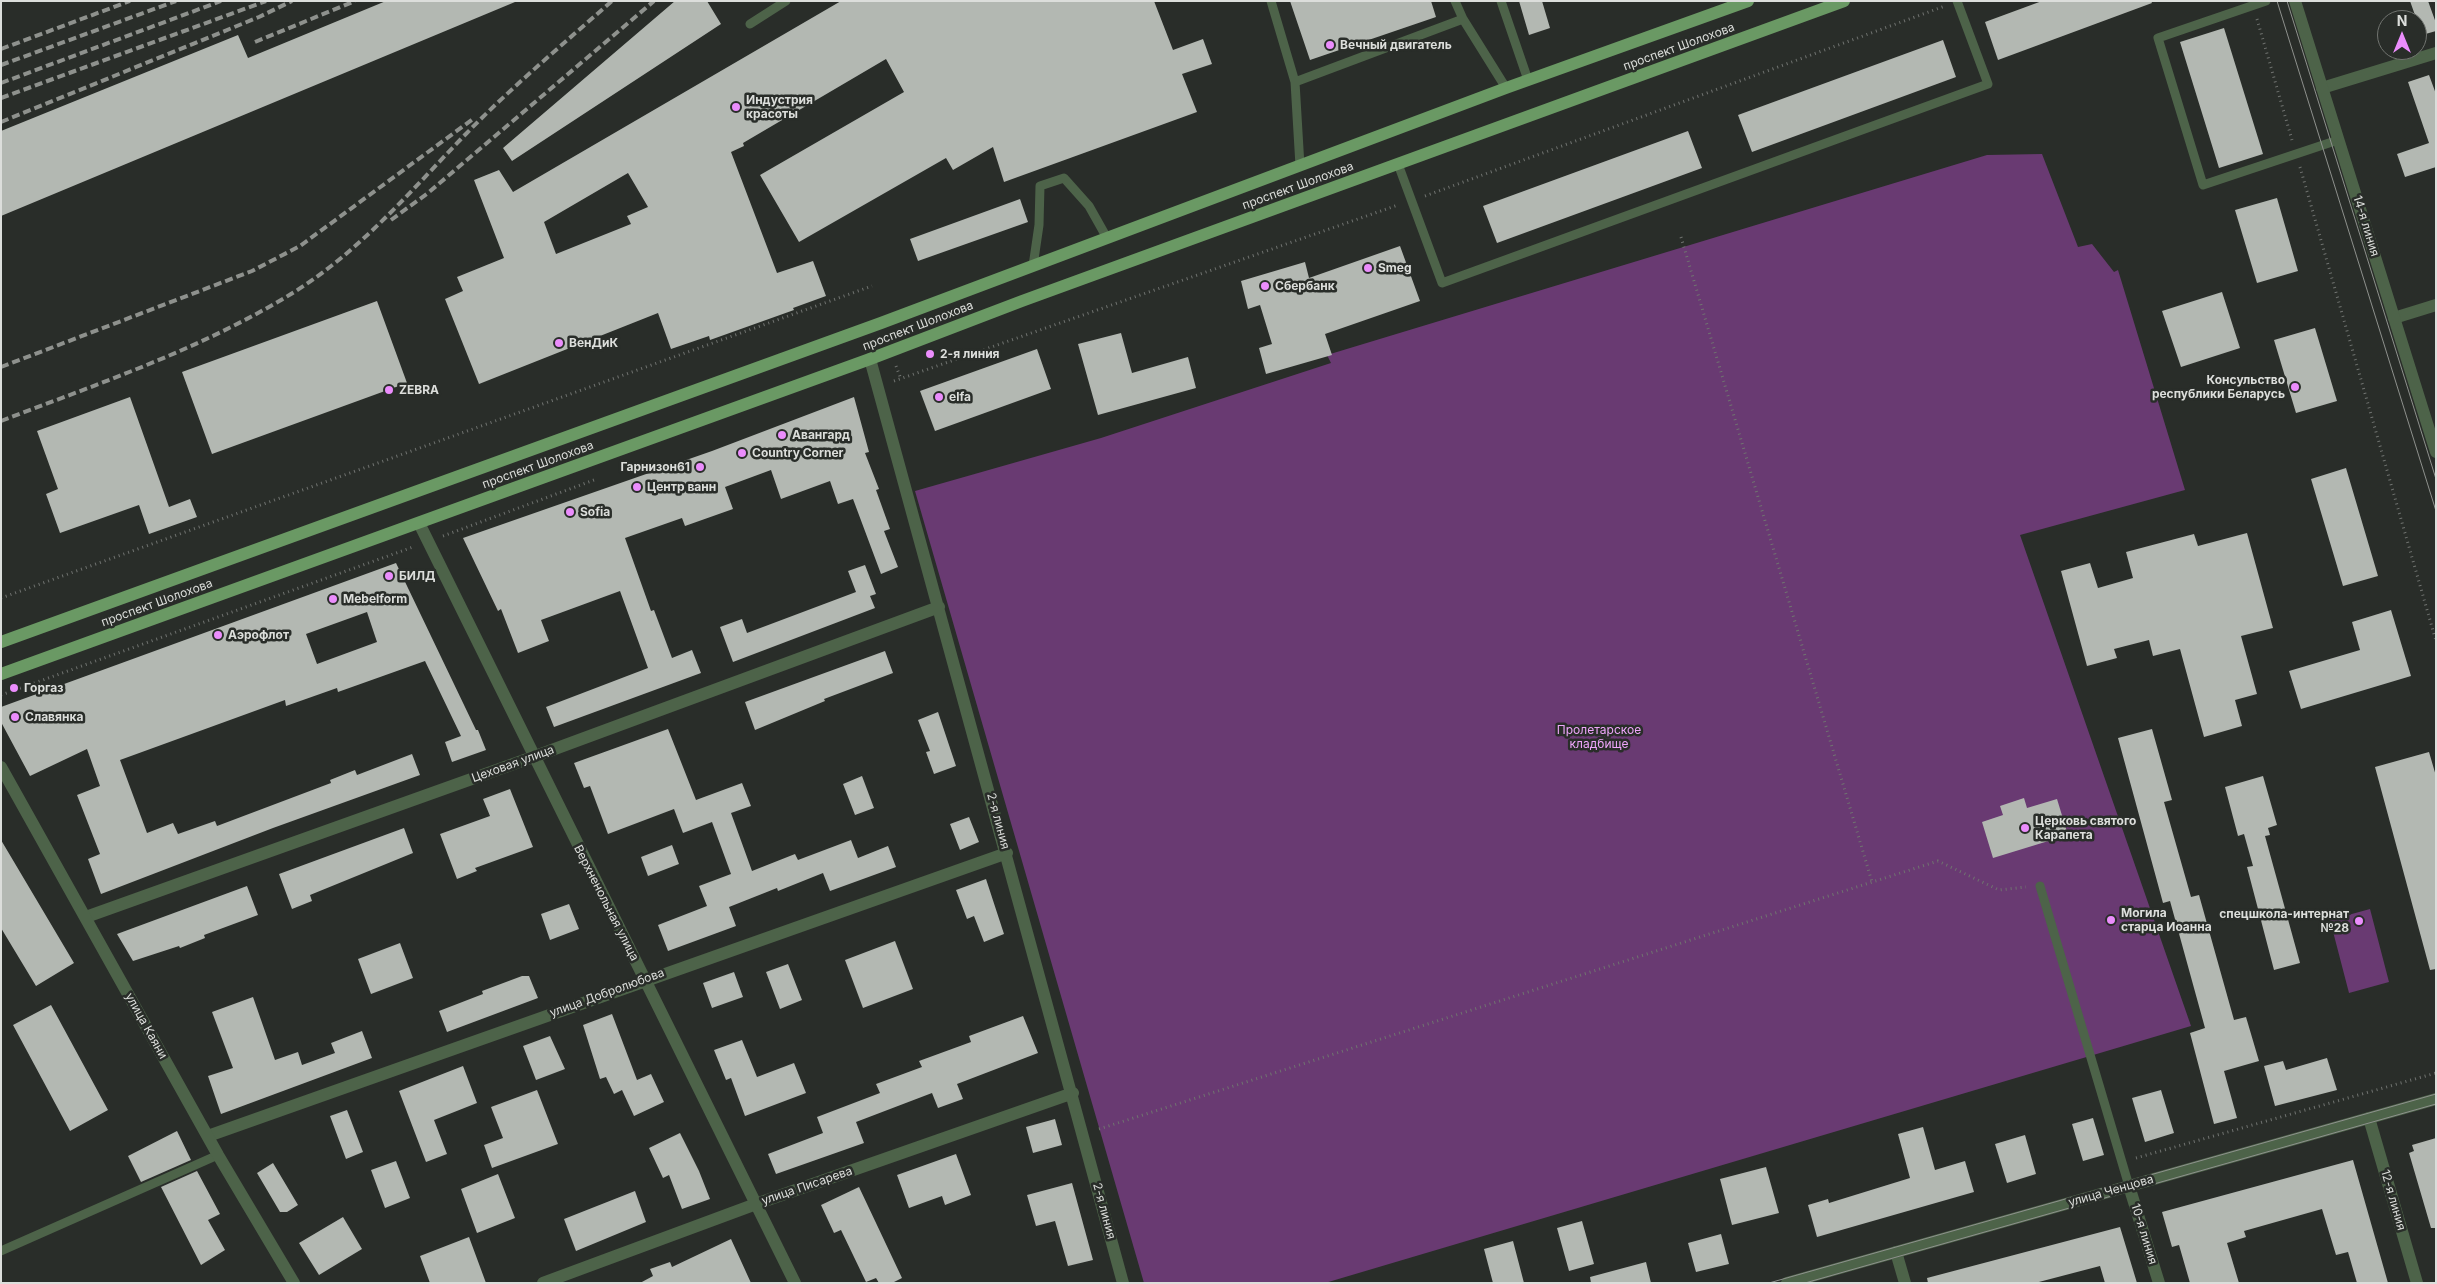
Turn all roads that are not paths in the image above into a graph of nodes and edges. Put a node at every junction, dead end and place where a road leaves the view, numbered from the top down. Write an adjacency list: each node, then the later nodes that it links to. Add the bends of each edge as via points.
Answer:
1 (786, 1): 11 (lane)
2 (1271, 1): 14 (lane)
3 (1455, 1): 10 (lane)
4 (1501, 1): 13 (lane)
5 (1748, 1): 13 (main road, проспект Шолохова)
6 (1844, 1): 18 (main road, проспект Шолохова)
7 (1958, 1): 18 (lane, via 1988,84 1442,283)
8 (2266, 1): 17 (lane, via 2158,38 2203,185)
9 (2295, 1): 16 (street, 14-я линия)
10 (1463, 19): 14 (lane); 15 (lane)
11 (750, 24)
12 (2436, 53): 16 (street)
13 (1528, 80): 15 (main road, проспект Шолохова)
14 (1295, 82): 19 (lane)
15 (1506, 88): 19 (main road, проспект Шолохова)
16 (2322, 88): 17 (street, 14-я линия)
17 (2338, 140): 23 (street, 14-я линия)
18 (1398, 164): 24 (main road, проспект Шолохова)
19 (1300, 166): 20 (main road, проспект Шолохова)
20 (1107, 238): 21 (main road, проспект Шолохова); 21 (lane, via 1089,206 1064,178 1040,186)
21 (1033, 266): 28 (main road, проспект Шолохова)
22 (2436, 305): 23 (street)
23 (2394, 318): 25 (street, 14-я линия)
24 (870, 359): 26 (main road, проспект Шолохова); 27 (street, 2-я линия)
25 (2436, 452)
26 (419, 523): 29 (main road, проспект Шолохова); 30 (street, Верхненольная улица)
27 (938, 607): 30 (street, Цеховая улица); 32 (street, 2-я линия)
28 (1, 642)
29 (1, 674)
30 (533, 757): 34 (street, Цеховая улица); 35 (street, Верхненольная улица)
31 (1, 767): 34 (street, улица Каяни)
32 (1007, 853): 35 (street, улица Добролюбова); 36 (street, 2-я линия)
33 (2040, 886): 41 (lane)
34 (86, 918): 39 (street, улица Каяни)
35 (644, 980): 39 (street, улица Добролюбова); 42 (street, Верхненольная улица)
36 (1073, 1093): 42 (street, улица Писарева); 48 (street, 2-я линия)
37 (2436, 1099): 38 (street, улица Ченцова)
38 (2369, 1118): 41 (street, улица Ченцова); 52 (street, 12-я линия)
39 (208, 1136): 40 (street, улица Каяни)
40 (218, 1155): 43 (lane); 45 (street, улица Каяни)
41 (2129, 1186): 44 (street, улица Ченцова); 51 (street, 10-я линия)
42 (756, 1204): 46 (street, улица Писарева); 47 (street, Верхненольная улица)
43 (1, 1251)
44 (1896, 1252): 49 (street, улица Ченцова); 50 (street)
45 (294, 1283)
46 (544, 1283)
47 (795, 1283)
48 (1123, 1283)
49 (1787, 1283)
50 (1906, 1283)
51 (2159, 1283)
52 (2417, 1283)

